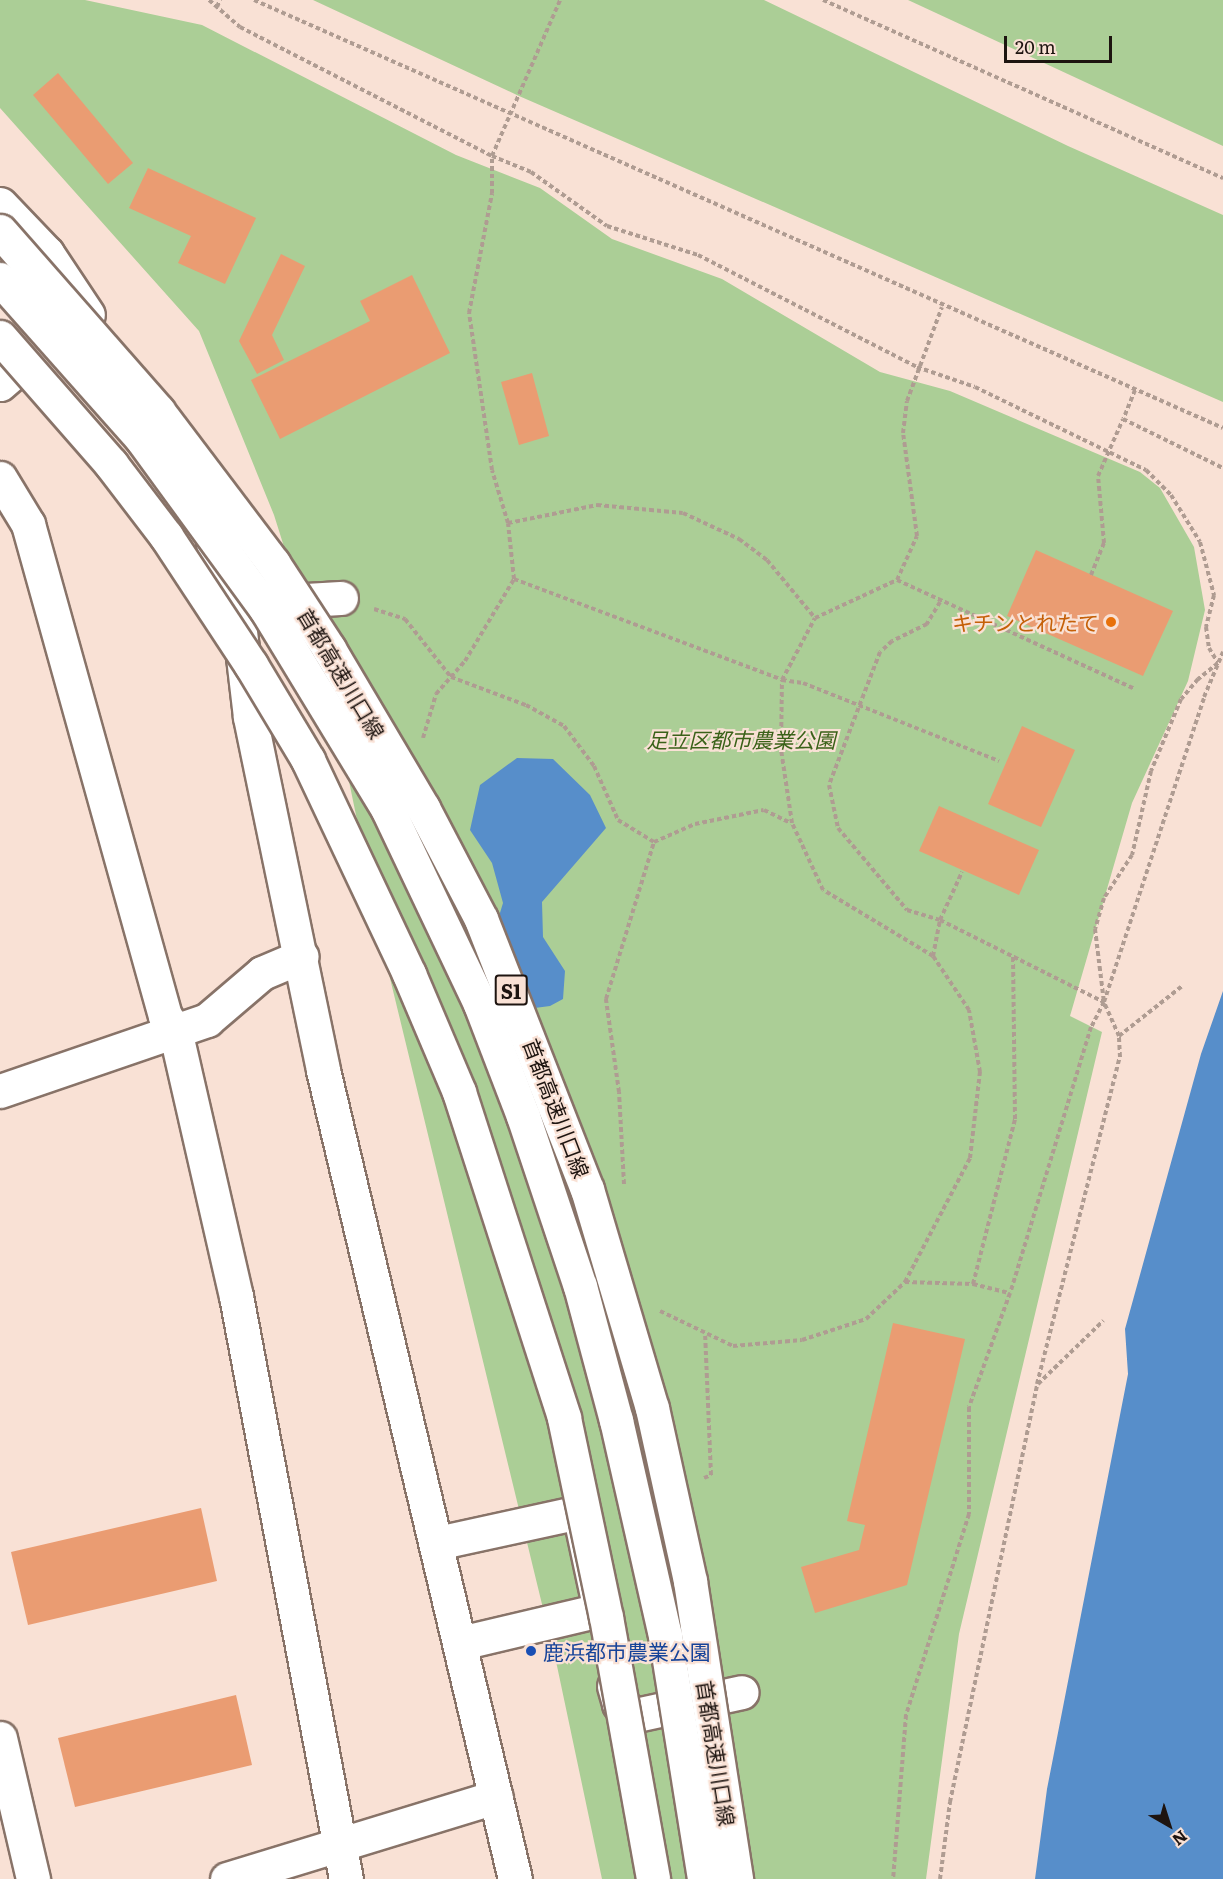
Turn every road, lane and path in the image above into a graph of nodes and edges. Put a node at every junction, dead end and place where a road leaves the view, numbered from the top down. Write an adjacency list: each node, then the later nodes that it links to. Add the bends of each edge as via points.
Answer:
1 (209, 0): 6 (path)
2 (220, 0): 6 (path)
3 (254, 0): 7 (path)
4 (560, 0): 7 (path)
5 (823, 0): 9 (path)
6 (217, 7): 8 (path, via 240,27)
7 (510, 114): 8 (path); 15 (path)
8 (492, 156): 17 (path, via 549,183 607,226 698,255); 25 (path, via 492,193 469,313 492,470)
9 (1223, 178)
10 (0, 204): 12 (main road)
11 (0, 231): 74 (main road, 首都高速川口線 / S1, bridge, via 158,411 273,563 417,798 481,920 587,1189 652,1408 690,1581)
12 (47, 253): 14 (main road); 31 (main road, via 182,467)
13 (0, 279): 73 (main road, bridge, via 142,439 266,609 388,810 480,1004 523,1116 580,1286 616,1420 664,1635)
14 (0, 292)
15 (942, 307): 17 (path); 19 (path)
16 (0, 337): 72 (main road, bridge, via 111,464 166,536 251,665 308,760 410,974 459,1092 564,1418 606,1617)
17 (917, 367): 22 (path, via 975,387); 28 (path, via 906,401 903,433 917,536)
18 (4, 371): 39 (main road, via 165,553 209,622)
19 (1135, 390): 20 (path); 21 (path)
20 (1123, 419): 22 (path); 23 (path)
21 (1223, 428)
22 (1107, 451): 26 (path, via 1098,476 1104,543); 34 (path, via 1155,478 1171,495 1200,542 1214,595 1206,627 1209,648)
23 (1223, 468)
24 (0, 478): 51 (main road, via 28,524 165,1016)
25 (508, 523): 27 (path); 32 (path, via 597,506 684,513 739,539 767,560)
26 (1091, 575)
27 (514, 579): 35 (path); 36 (path)
28 (897, 580): 30 (path); 32 (path)
29 (341, 598): 31 (main road); 35 (path, via 405,619)
30 (940, 602): 37 (path); 38 (path, via 927,624 892,641 880,652)
31 (237, 606): 39 (main road)
32 (815, 618): 36 (path)
33 (1223, 652): 34 (path)
34 (1218, 663): 50 (path); 50 (path, via 1181,699 1151,771 1132,855 1104,898 1095,929)
35 (451, 677): 40 (path, via 436,694); 43 (path, via 526,705 564,726 594,766 618,820)
36 (782, 680): 38 (path, via 803,683); 42 (path, via 782,749)
37 (1135, 689)
38 (860, 706): 41 (path); 45 (path, via 829,785 838,828 900,904)
39 (250, 717): 46 (main road)
40 (422, 744)
41 (999, 761)
42 (792, 823): 43 (path, via 764,810 695,824); 47 (path, via 823,890)
43 (654, 842): 54 (path, via 606,999 619,1092)
44 (962, 872): 45 (path)
45 (940, 920): 47 (path); 48 (path)
46 (302, 956): 51 (main road, via 262,973 207,1020); 61 (main road, via 323,1070)
47 (933, 956): 55 (path, via 969,1010 980,1072 970,1158)
48 (1013, 957): 50 (path); 56 (path, via 1015,1119)
49 (1182, 986): 52 (path)
50 (1104, 1002): 52 (path); 57 (path, via 1091,1027)
51 (175, 1030): 53 (main road); 67 (main road, via 236,1296)
52 (1119, 1036): 60 (path, via 1120,1057)
53 (0, 1091)
54 (625, 1190)
55 (905, 1282): 56 (path); 58 (path, via 866,1319 790,1341 733,1346)
56 (973, 1284): 57 (path)
57 (1010, 1293): 75 (path, via 969,1407 969,1514 906,1715)
58 (652, 1307)
59 (1102, 1321): 60 (path)
60 (1037, 1384): 76 (path, via 950,1802)
61 (437, 1543): 62 (main road, via 579,1512); 63 (main road)
62 (600, 1610): 63 (main road); 64 (main road, via 616,1697 627,1712 636,1715)
63 (460, 1643): 66 (main road)
64 (742, 1692)
65 (0, 1738): 68 (main road)
66 (496, 1797): 67 (main road); 71 (main road)
67 (338, 1844): 69 (main road); 70 (main road)
68 (33, 1879)
69 (227, 1879)
70 (346, 1879)
71 (515, 1879)
72 (653, 1879)
73 (704, 1879)
74 (736, 1879)
75 (893, 1879)
76 (940, 1879)

